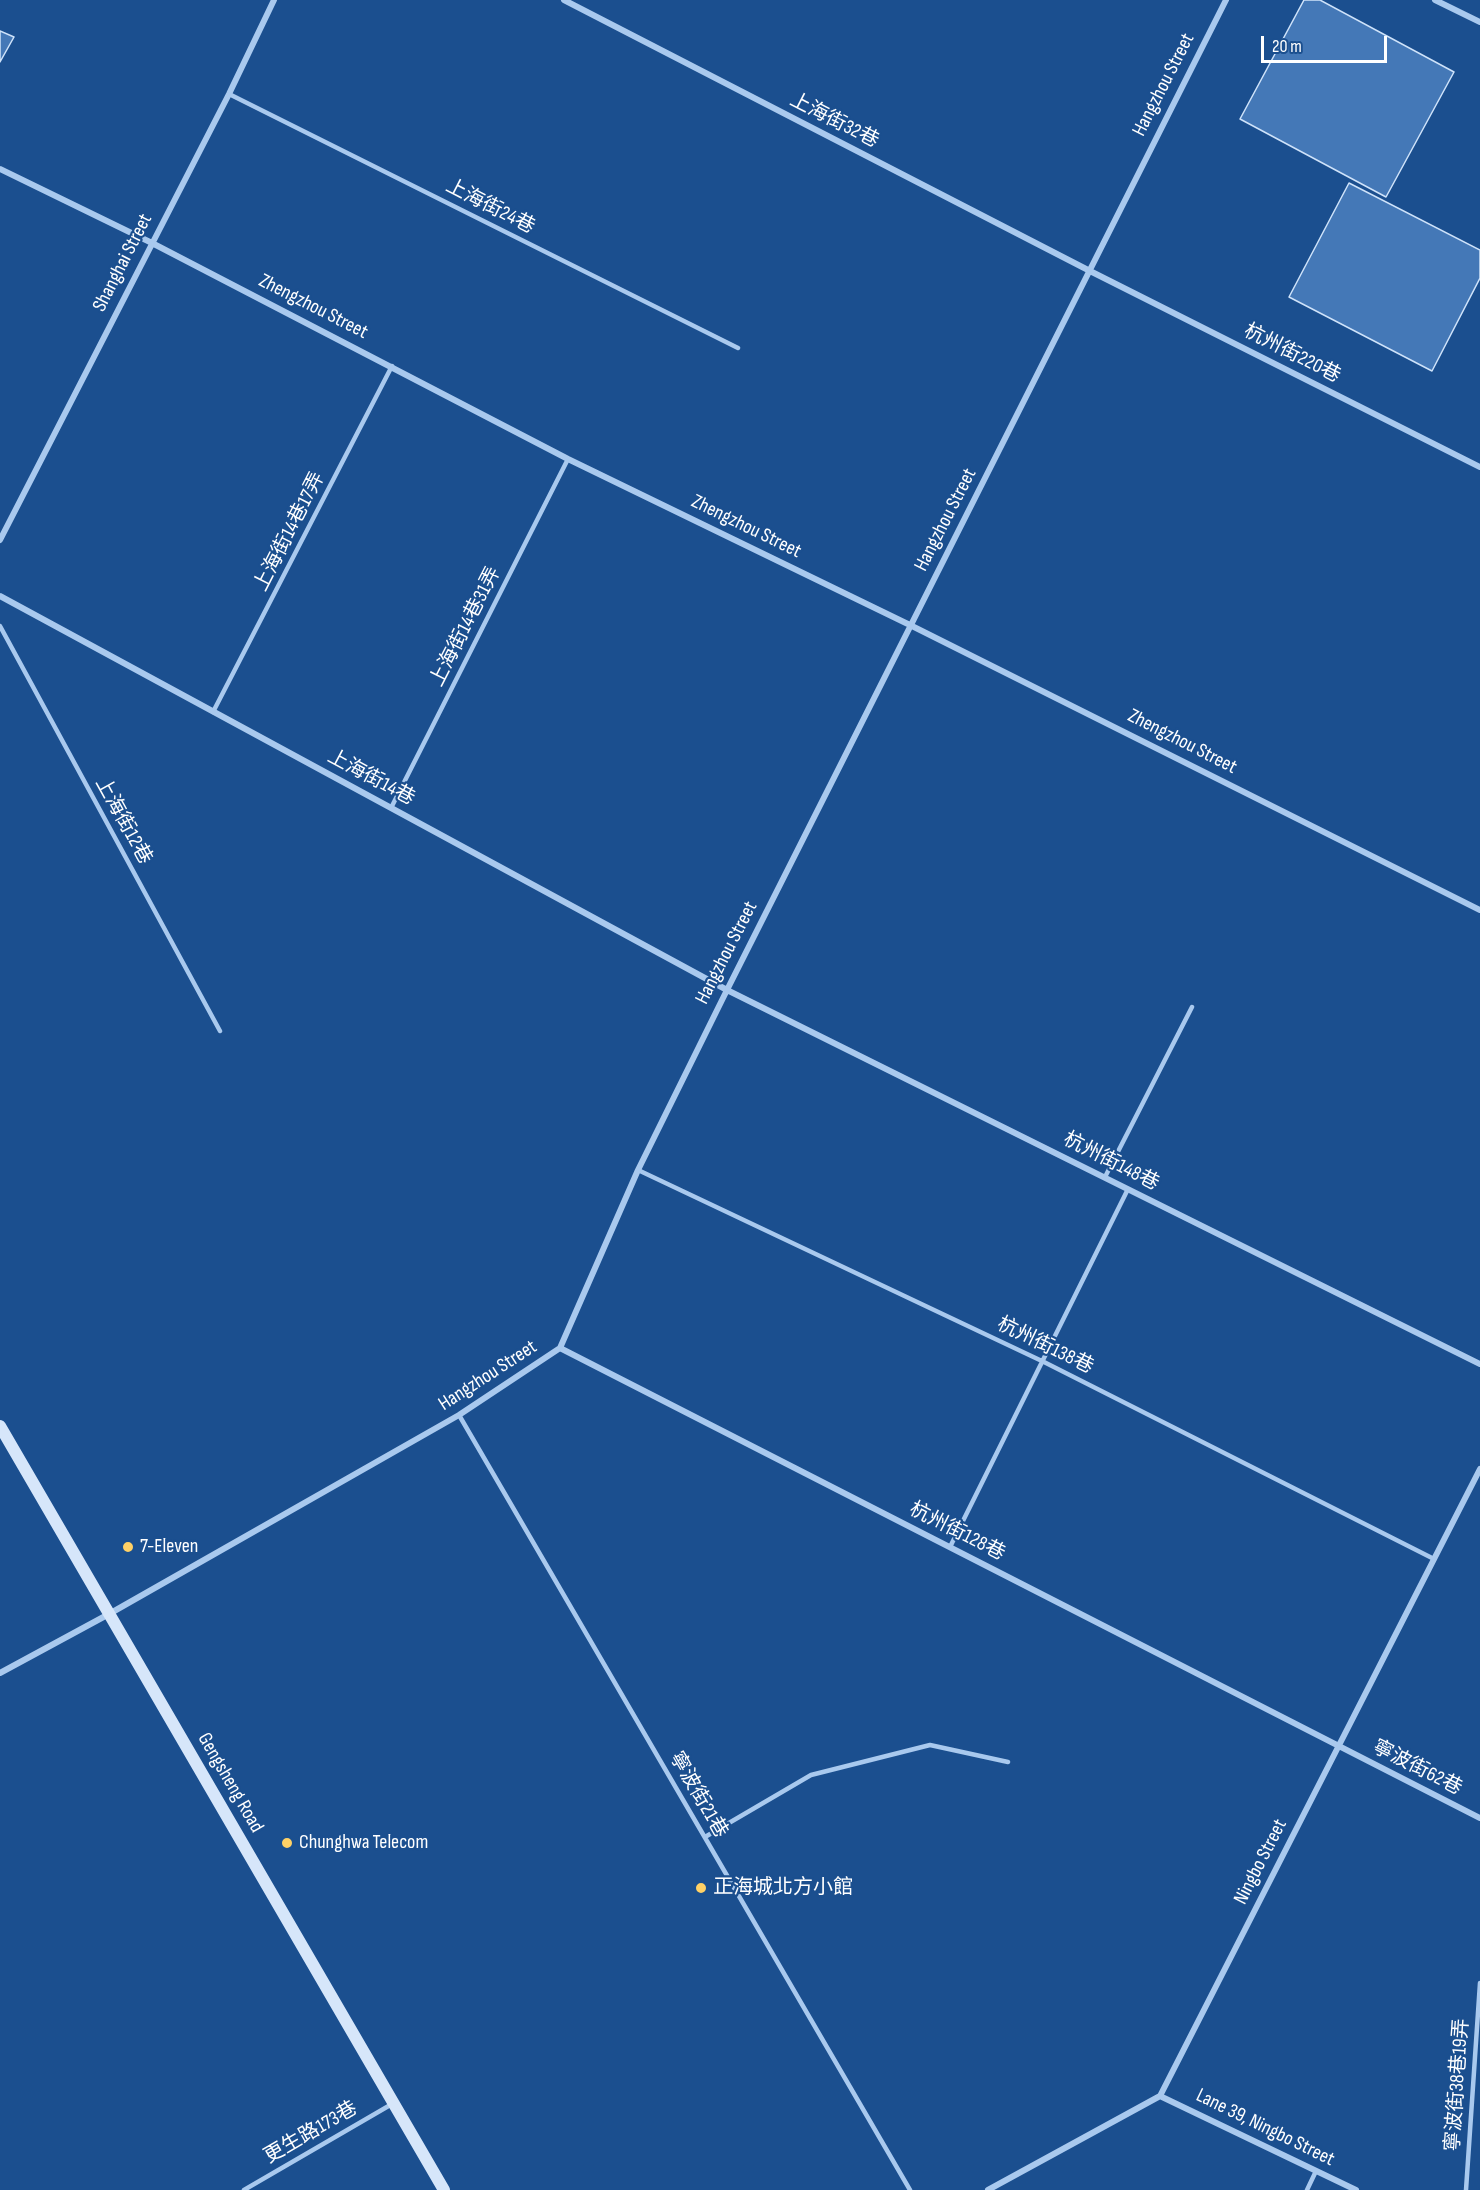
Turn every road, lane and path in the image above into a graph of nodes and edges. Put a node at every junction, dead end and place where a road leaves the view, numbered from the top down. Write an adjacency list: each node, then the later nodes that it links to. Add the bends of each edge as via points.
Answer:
1 (274, 0): 6 (street, Shanghai Street)
2 (564, 0): 9 (street, 上海街32巷)
3 (1226, 0): 9 (street, Hangzhou Street)
4 (1435, 0): 5 (street)
5 (1480, 22)
6 (229, 94): 8 (street, Shanghai Street); 10 (lane, 上海街24巷)
7 (0, 169): 8 (street, Zhengzhou Street)
8 (152, 243): 11 (street, Zhengzhou Street); 14 (street, Shanghai Street)
9 (1090, 271): 13 (street, 杭州街220巷); 17 (street, Hangzhou Street)
10 (738, 348)
11 (392, 366): 12 (street, Zhengzhou Street); 18 (lane, 上海街14巷17弄)
12 (568, 459): 17 (street, Zhengzhou Street); 19 (lane, 上海街14巷31弄)
13 (1480, 467)
14 (0, 540)
15 (0, 596): 18 (street, 上海街14巷)
16 (0, 626): 23 (lane, 上海街12巷)
17 (912, 626): 20 (street, Zhengzhou Street); 21 (street, Hangzhou Street)
18 (213, 712): 19 (street, 上海街14巷)
19 (391, 808): 21 (street, 上海街14巷)
20 (1480, 910)
21 (727, 990): 24 (street, Hangzhou Street); 25 (street, 杭州街148巷)
22 (1192, 1007): 25 (lane)
23 (220, 1031)
24 (638, 1170): 27 (street, Hangzhou Street); 28 (lane, 杭州街138巷)
25 (1105, 1177): 26 (street, 杭州街148巷)
26 (1128, 1189): 28 (lane); 29 (street, 杭州街148巷)
27 (560, 1348): 30 (street, Hangzhou Street); 33 (street, 杭州街128巷)
28 (1044, 1362): 33 (lane); 34 (lane, 杭州街138巷)
29 (1480, 1364)
30 (459, 1415): 35 (street, Hangzhou Street); 40 (lane, 寧波街21巷)
31 (0, 1426): 35 (street, Gengsheng Road)
32 (1480, 1468): 34 (street, Ningbo Street)
33 (950, 1547): 37 (street, 杭州街128巷)
34 (1434, 1559): 37 (street, Ningbo Street)
35 (109, 1614): 36 (street, Hangzhou Street); 43 (street, Gengsheng Road)
36 (0, 1673)
37 (1339, 1746): 39 (street, 寧波街62巷); 42 (street, Ningbo Street)
38 (1008, 1762): 40 (lane, via 930,1745 811,1775)
39 (1480, 1818)
40 (705, 1837): 47 (lane, 寧波街21巷)
41 (1480, 1983): 51 (lane, 寧波街38巷19弄)
42 (1160, 2096): 44 (street, Lane 39, Ningbo Street); 48 (street)
43 (393, 2103): 45 (lane, 更生路173巷); 46 (street, Gengsheng Road)
44 (1316, 2171): 49 (lane); 50 (street, Lane 39, Ningbo Street)
45 (244, 2190)
46 (444, 2190)
47 (910, 2190)
48 (988, 2190)
49 (1307, 2190)
50 (1356, 2190)
51 (1466, 2190)

